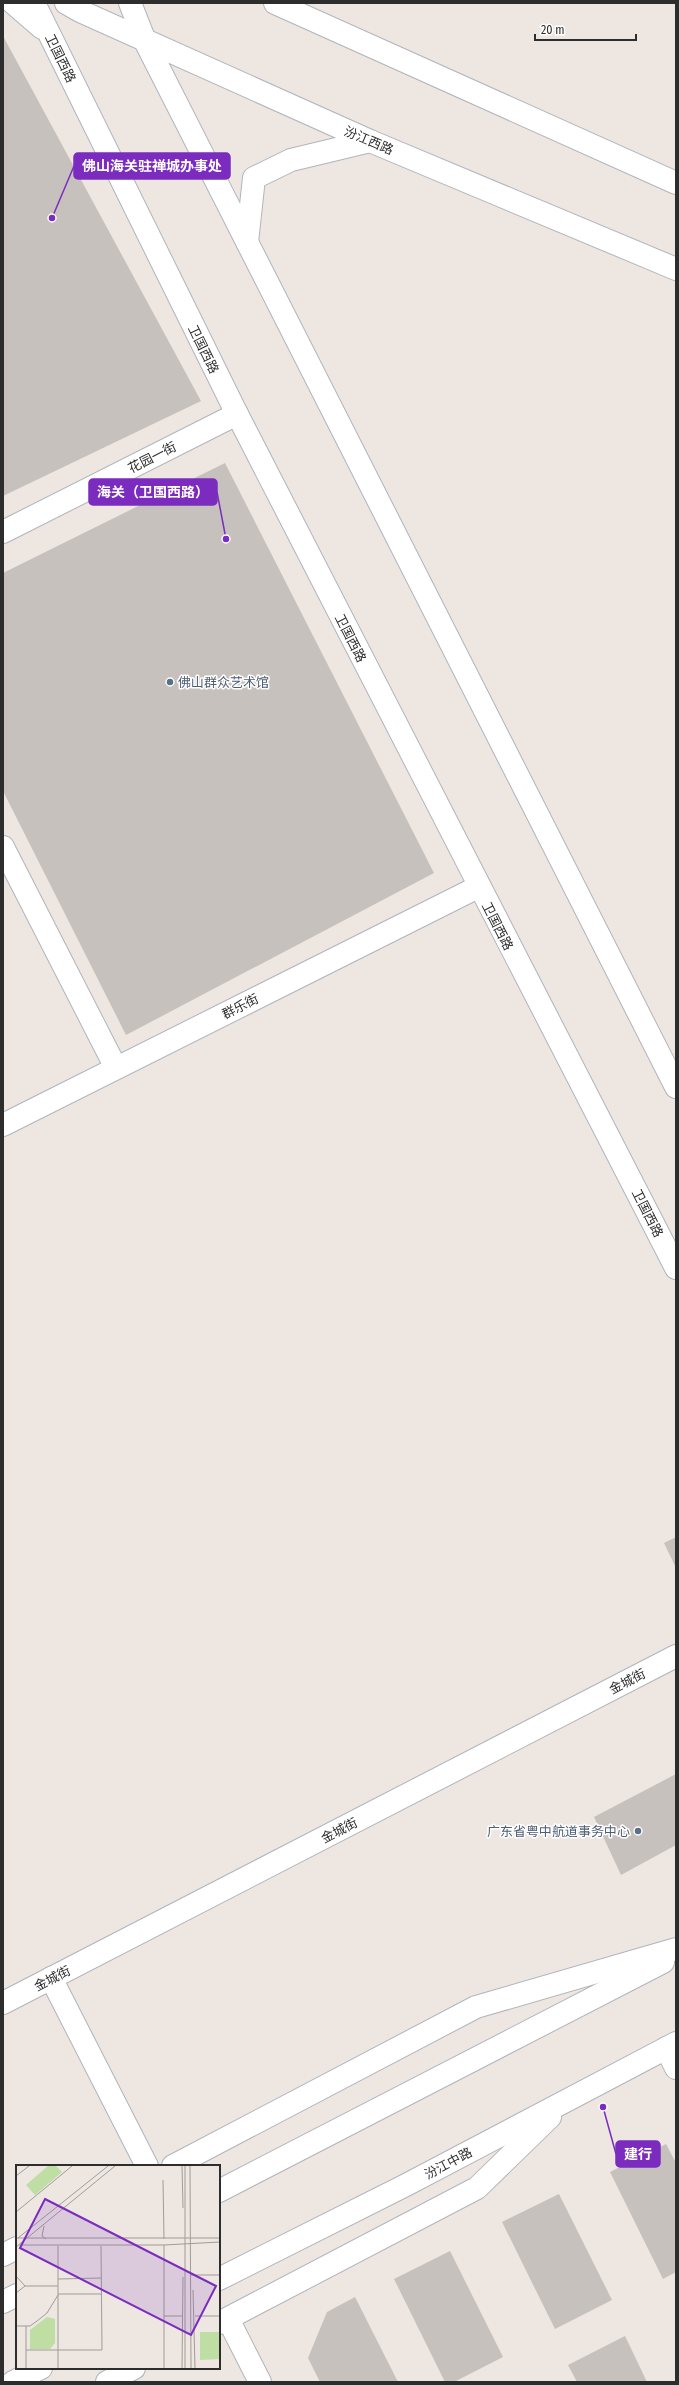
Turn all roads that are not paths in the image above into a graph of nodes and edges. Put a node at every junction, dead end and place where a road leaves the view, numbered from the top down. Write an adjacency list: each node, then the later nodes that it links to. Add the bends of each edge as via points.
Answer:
1 (13, 3): 6 (main road)
2 (34, 3): 6 (main road, 卫国西路)
3 (66, 3): 7 (main road, 汾江西路, via 80,12)
4 (130, 3): 7 (main road)
5 (274, 3): 9 (main road)
6 (49, 34): 12 (main road, 卫国西路)
7 (145, 41): 8 (main road, 汾江西路); 10 (main road)
8 (370, 141): 10 (main road, via 291,160 254,178); 11 (main road, 汾江西路)
9 (676, 183)
10 (247, 242): 17 (main road)
11 (676, 268)
12 (237, 414): 13 (main road, 花园一街); 15 (main road, 卫国西路)
13 (3, 532)
14 (3, 847): 16 (main road)
15 (478, 887): 16 (main road, 群乐街); 19 (main road, 卫国西路)
16 (116, 1068): 18 (main road, 群乐街)
17 (676, 1087)
18 (3, 1125)
19 (676, 1268)
20 (676, 1656): 23 (main road, 金城街)
21 (676, 1949): 29 (main road, via 476,2007)
22 (676, 1955): 30 (main road)
23 (52, 1978): 24 (main road, 金城街); 28 (main road)
24 (3, 2003)
25 (671, 2045): 26 (main road); 27 (main road, 汾江中路)
26 (676, 2068)
27 (568, 2100): 33 (main road, 汾江中路); 36 (main road, via 477,2188)
28 (146, 2165)
29 (175, 2165)
30 (220, 2190)
31 (16, 2248): 32 (main road)
32 (3, 2255)
33 (220, 2278)
34 (16, 2296): 35 (main road)
35 (3, 2302)
36 (223, 2321): 41 (main road)
37 (39, 2369): 39 (main road)
38 (132, 2369): 40 (main road)
39 (13, 2382)
40 (107, 2382)
41 (260, 2382)

